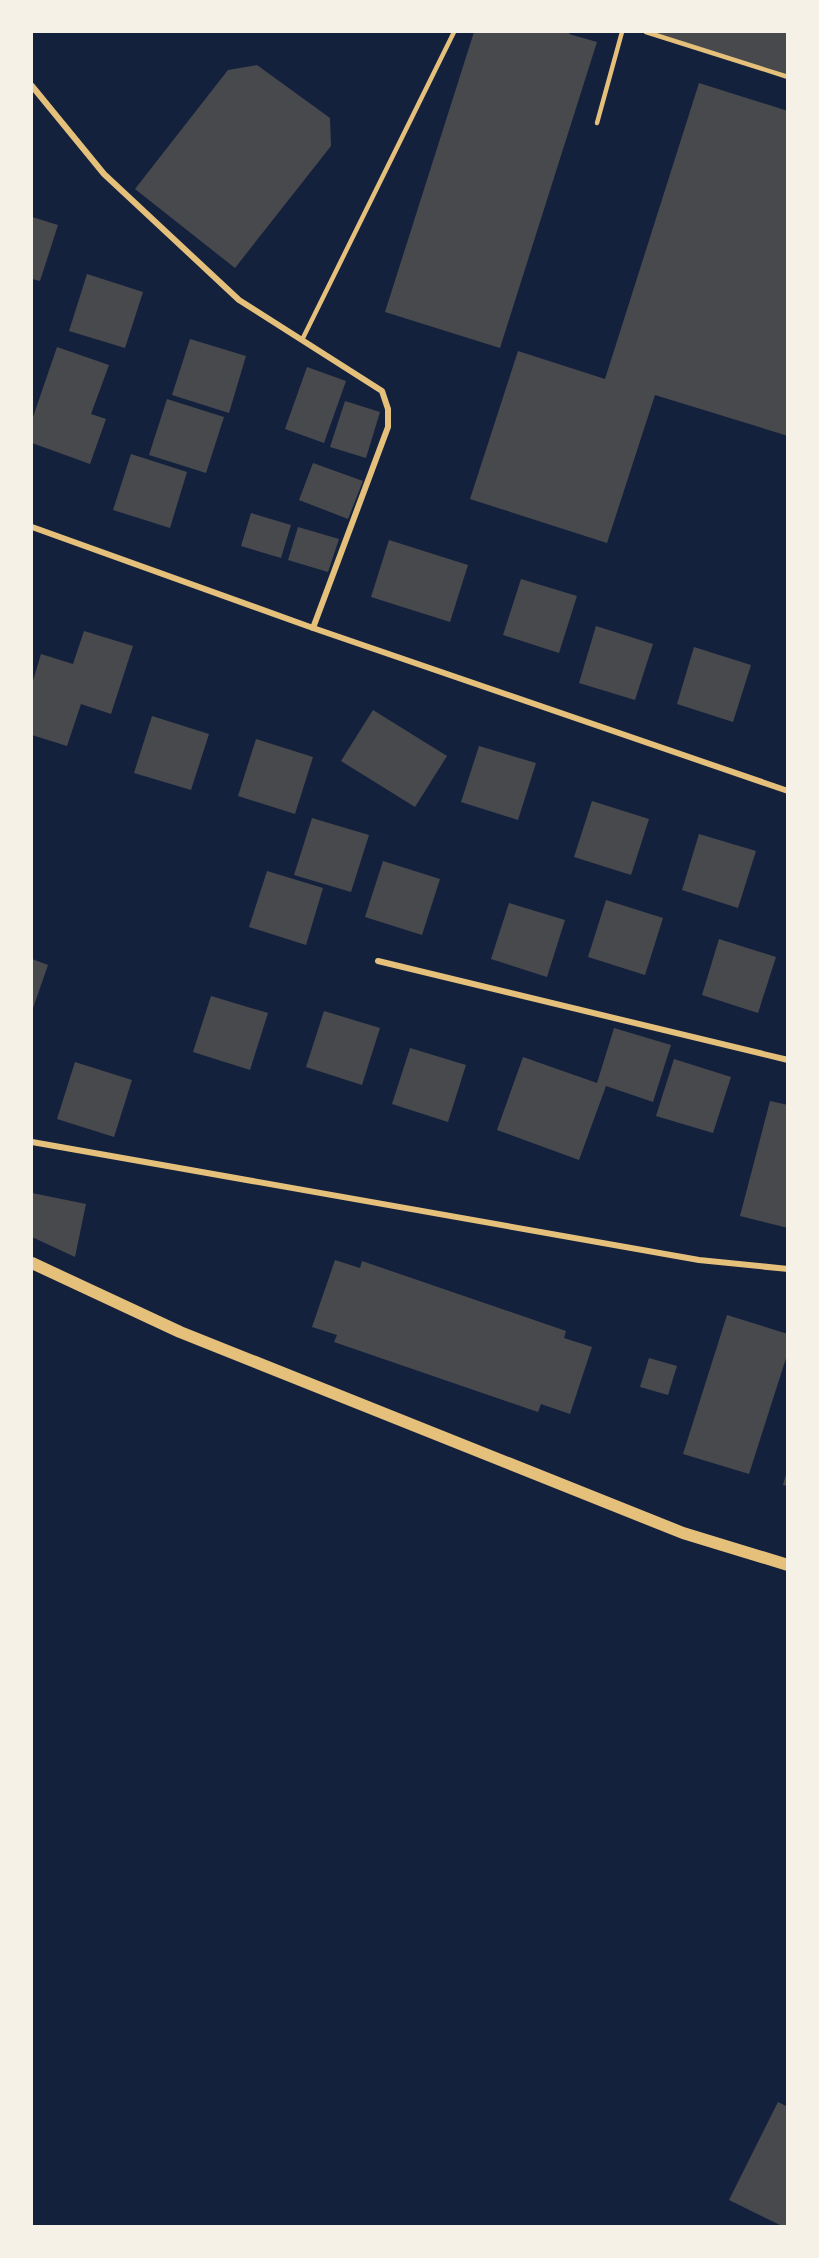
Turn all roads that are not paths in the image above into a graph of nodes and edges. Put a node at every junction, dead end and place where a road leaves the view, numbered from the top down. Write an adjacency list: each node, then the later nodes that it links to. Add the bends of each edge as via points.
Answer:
1 (454, 32): 7 (lane)
2 (622, 32): 6 (lane)
3 (646, 32): 4 (lane)
4 (788, 77)
5 (32, 86): 7 (street, via 121,190 239,300)
6 (597, 123)
7 (302, 340): 9 (street, via 382,391 388,409 388,427)
8 (32, 527): 9 (street)
9 (313, 628): 10 (street)
10 (788, 792)
11 (378, 961): 12 (street)
12 (788, 1060)
13 (32, 1142): 15 (street, via 709,1262)
14 (32, 1263): 16 (main road, via 180,1332 683,1533)
15 (788, 1269)
16 (788, 1565)

